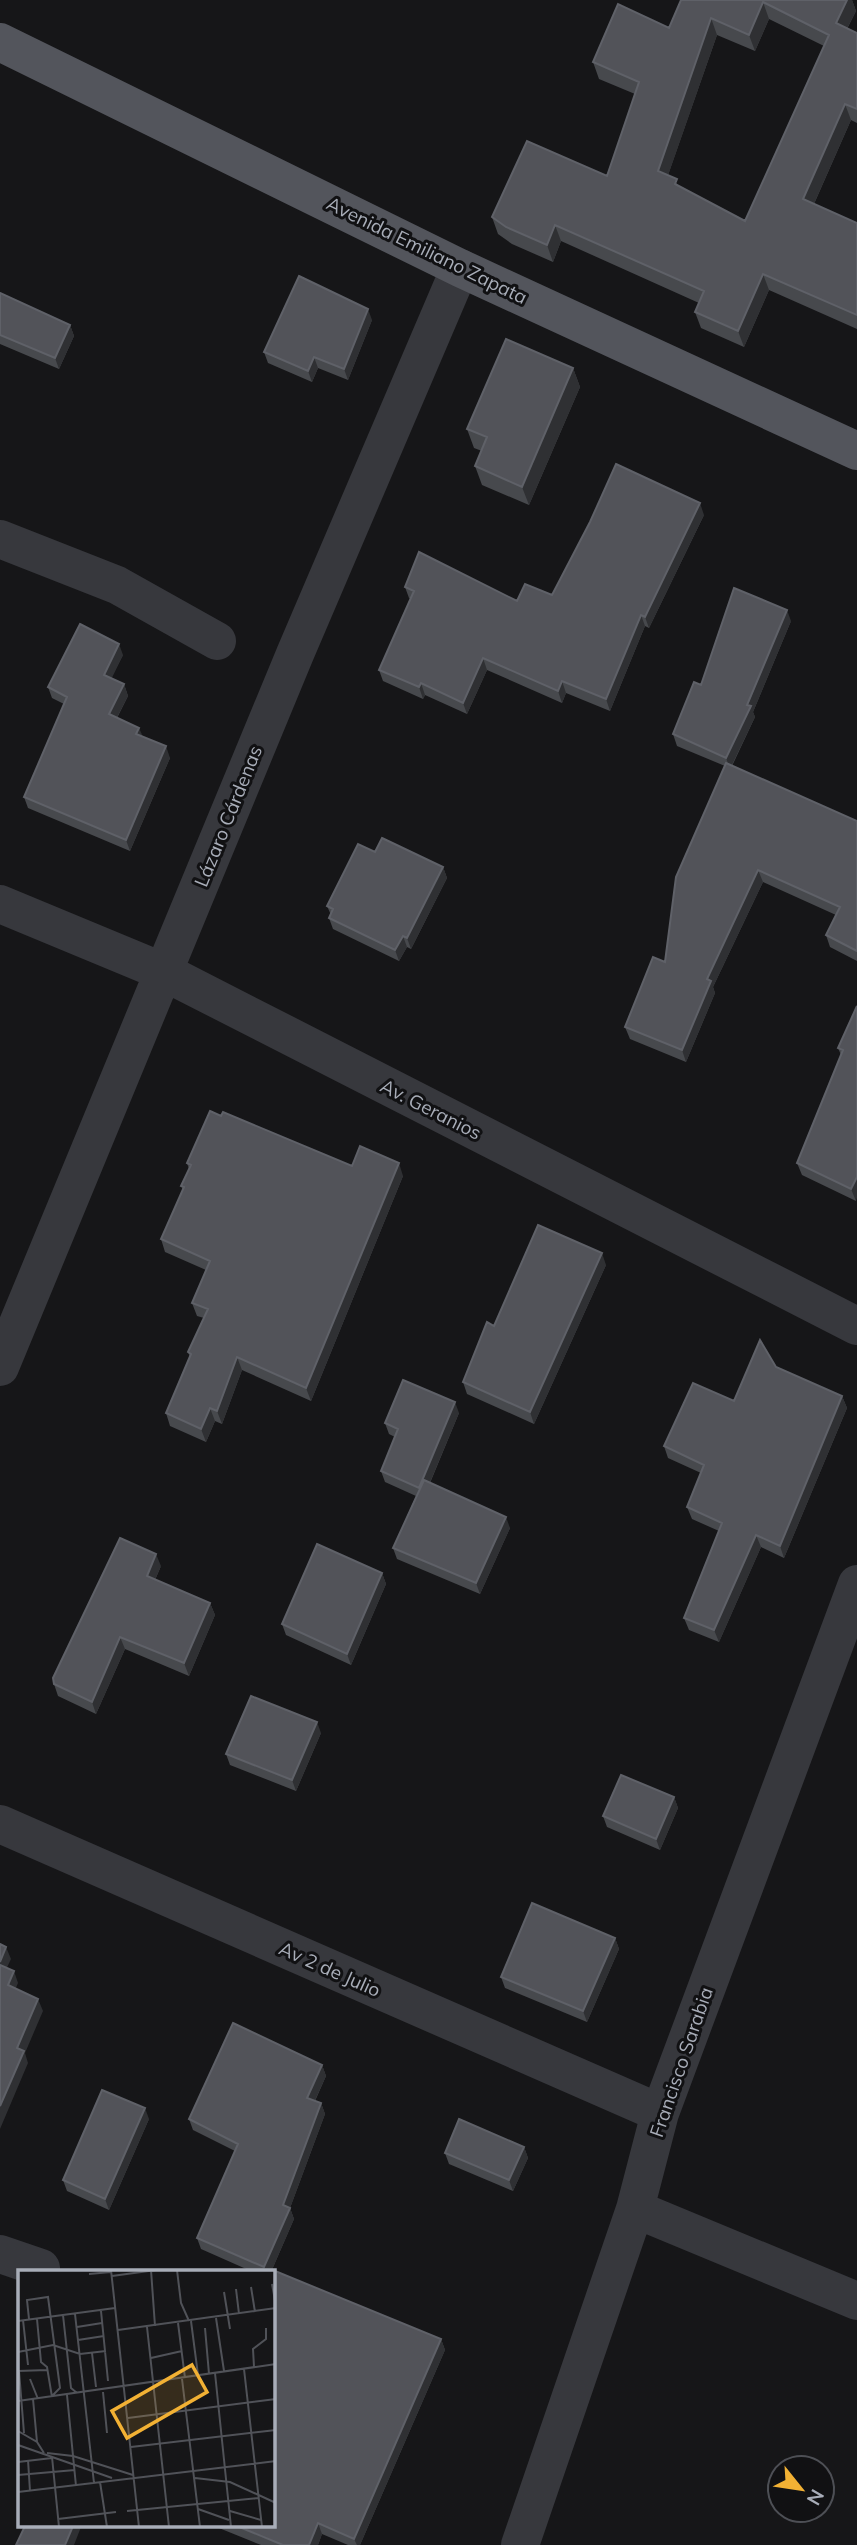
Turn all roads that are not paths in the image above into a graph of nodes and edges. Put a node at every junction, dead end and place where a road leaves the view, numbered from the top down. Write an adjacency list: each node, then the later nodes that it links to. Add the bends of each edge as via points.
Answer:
1 (0, 42): 2 (main road, Avenida Emiliano Zapata)
2 (460, 268): 3 (main road, Avenida Emiliano Zapata); 7 (street, Lázaro Cárdenas)
3 (857, 451)
4 (0, 539): 5 (street, via 117,585)
5 (218, 641)
6 (0, 904): 7 (street, Av. Geranios)
7 (164, 972): 8 (street, Av. Geranios); 9 (street, Lázaro Cárdenas)
8 (857, 1326)
9 (0, 1367)
10 (857, 1584): 12 (street, Francisco Sarabia)
11 (0, 1824): 12 (street, Av 2 de Julio)
12 (660, 2113): 13 (street, Francisco Sarabia)
13 (635, 2209): 16 (street); 17 (street, Francisco Sarabia)
14 (0, 2253): 15 (street)
15 (41, 2268)
16 (857, 2301)
17 (520, 2545)

